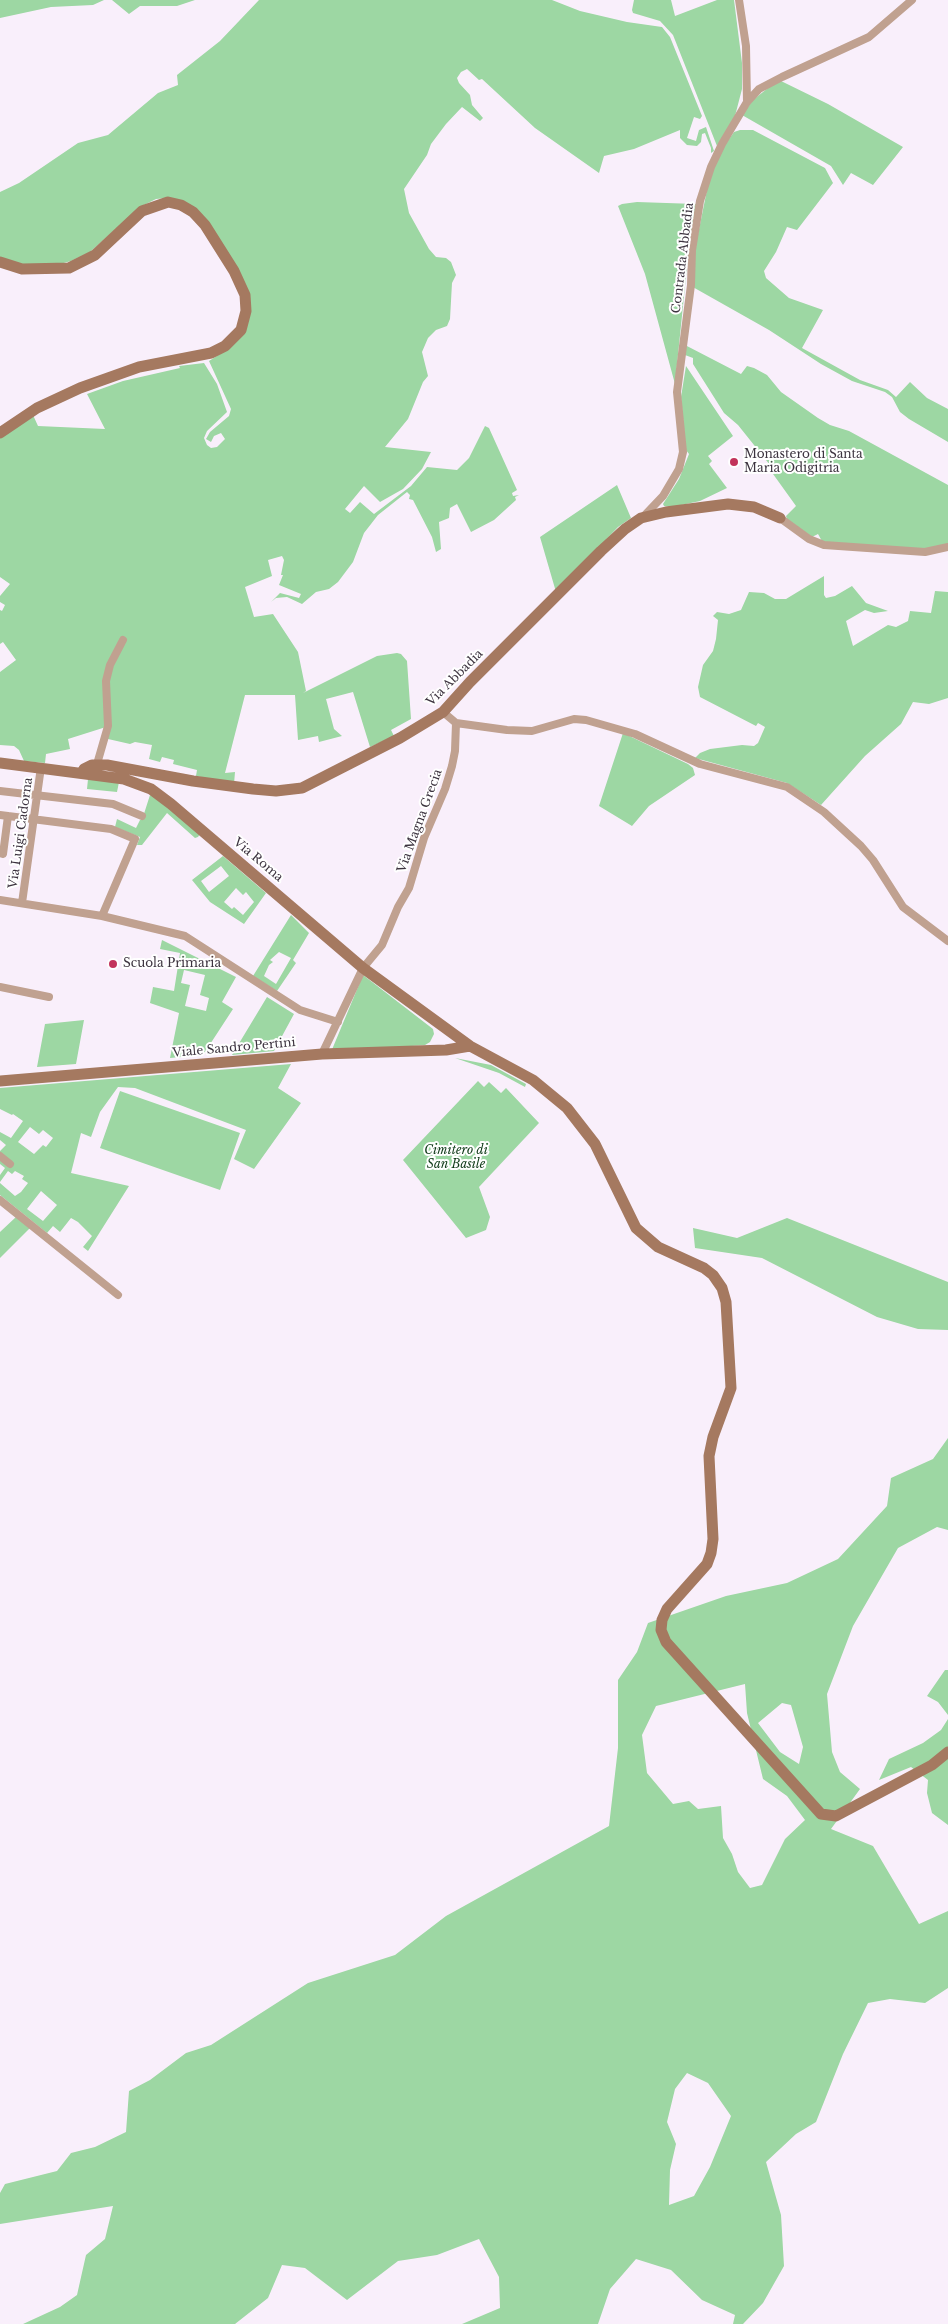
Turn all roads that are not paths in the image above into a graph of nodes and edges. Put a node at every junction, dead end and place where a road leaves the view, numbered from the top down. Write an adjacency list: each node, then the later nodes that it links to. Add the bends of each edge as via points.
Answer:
1 (739, 0): 3 (street, via 746,46)
2 (912, 0): 3 (street, Contrada Abbadia, via 869,37 782,76 759,89)
3 (747, 102): 6 (street, Contrada Abbadia, via 711,167 700,201 678,392 683,452 679,469 663,496)
4 (0, 262): 5 (street, via 22,269 69,268 95,255 142,211 168,202 193,212 205,225 234,271 245,295 246,311 241,330 225,346 211,353 140,367 80,388 38,408)
5 (0, 434)
6 (641, 518): 7 (street, Via Abbadia, via 728,504 754,507); 10 (street, Via Abbadia, via 601,551)
7 (780, 518): 8 (street, via 809,539 824,545 925,552)
8 (948, 547)
9 (123, 640): 13 (street, via 110,665 106,682 108,726)
10 (443, 712): 11 (street); 13 (street, Via Abbadia, via 302,788 253,789)
11 (456, 723): 25 (street, via 532,731 570,720 586,720 634,734 700,764 788,787 824,812 861,846 903,907); 26 (street, Via Magna Grecia, via 452,766 409,888 382,945)
12 (0, 763): 14 (street, Via Roma)
13 (96, 764): 15 (street)
14 (41, 767): 15 (street, Via Roma); 17 (street, Via Luigi Cadorna)
15 (82, 773): 26 (street, Via Roma, via 124,778 151,789)
16 (0, 791): 17 (street)
17 (36, 795): 19 (street, via 113,804); 20 (street, Via Luigi Cadorna)
18 (4, 816): 20 (street); 21 (street)
19 (142, 816)
20 (32, 820): 23 (street, Via Luigi Cadorna); 24 (street, via 111,829 135,839)
21 (2, 854)
22 (0, 900): 23 (street)
23 (22, 903): 24 (street)
24 (102, 916): 29 (street, via 185,936 300,1010)
25 (948, 942)
26 (363, 968): 29 (street, Via Magna Grecia); 30 (street, Via Roma)
27 (0, 987): 28 (street)
28 (49, 997)
29 (338, 1022): 31 (street, Via Magna Grecia)
30 (470, 1046): 31 (street, Viale Sandro Pertini, via 446,1050); 37 (street, Via Roma, via 534,1080 567,1108 595,1144 636,1228 658,1247 704,1268 722,1288 726,1302 731,1388 712,1437 709,1456 711,1553 707,1564 666,1609 661,1630 666,1642 821,1814 836,1816 932,1766)
31 (322, 1054): 32 (street, Viale Sandro Pertini)
32 (0, 1081)
33 (0, 1156): 34 (street)
34 (10, 1164)
35 (0, 1200): 36 (street)
36 (118, 1295)
37 (948, 1752)

